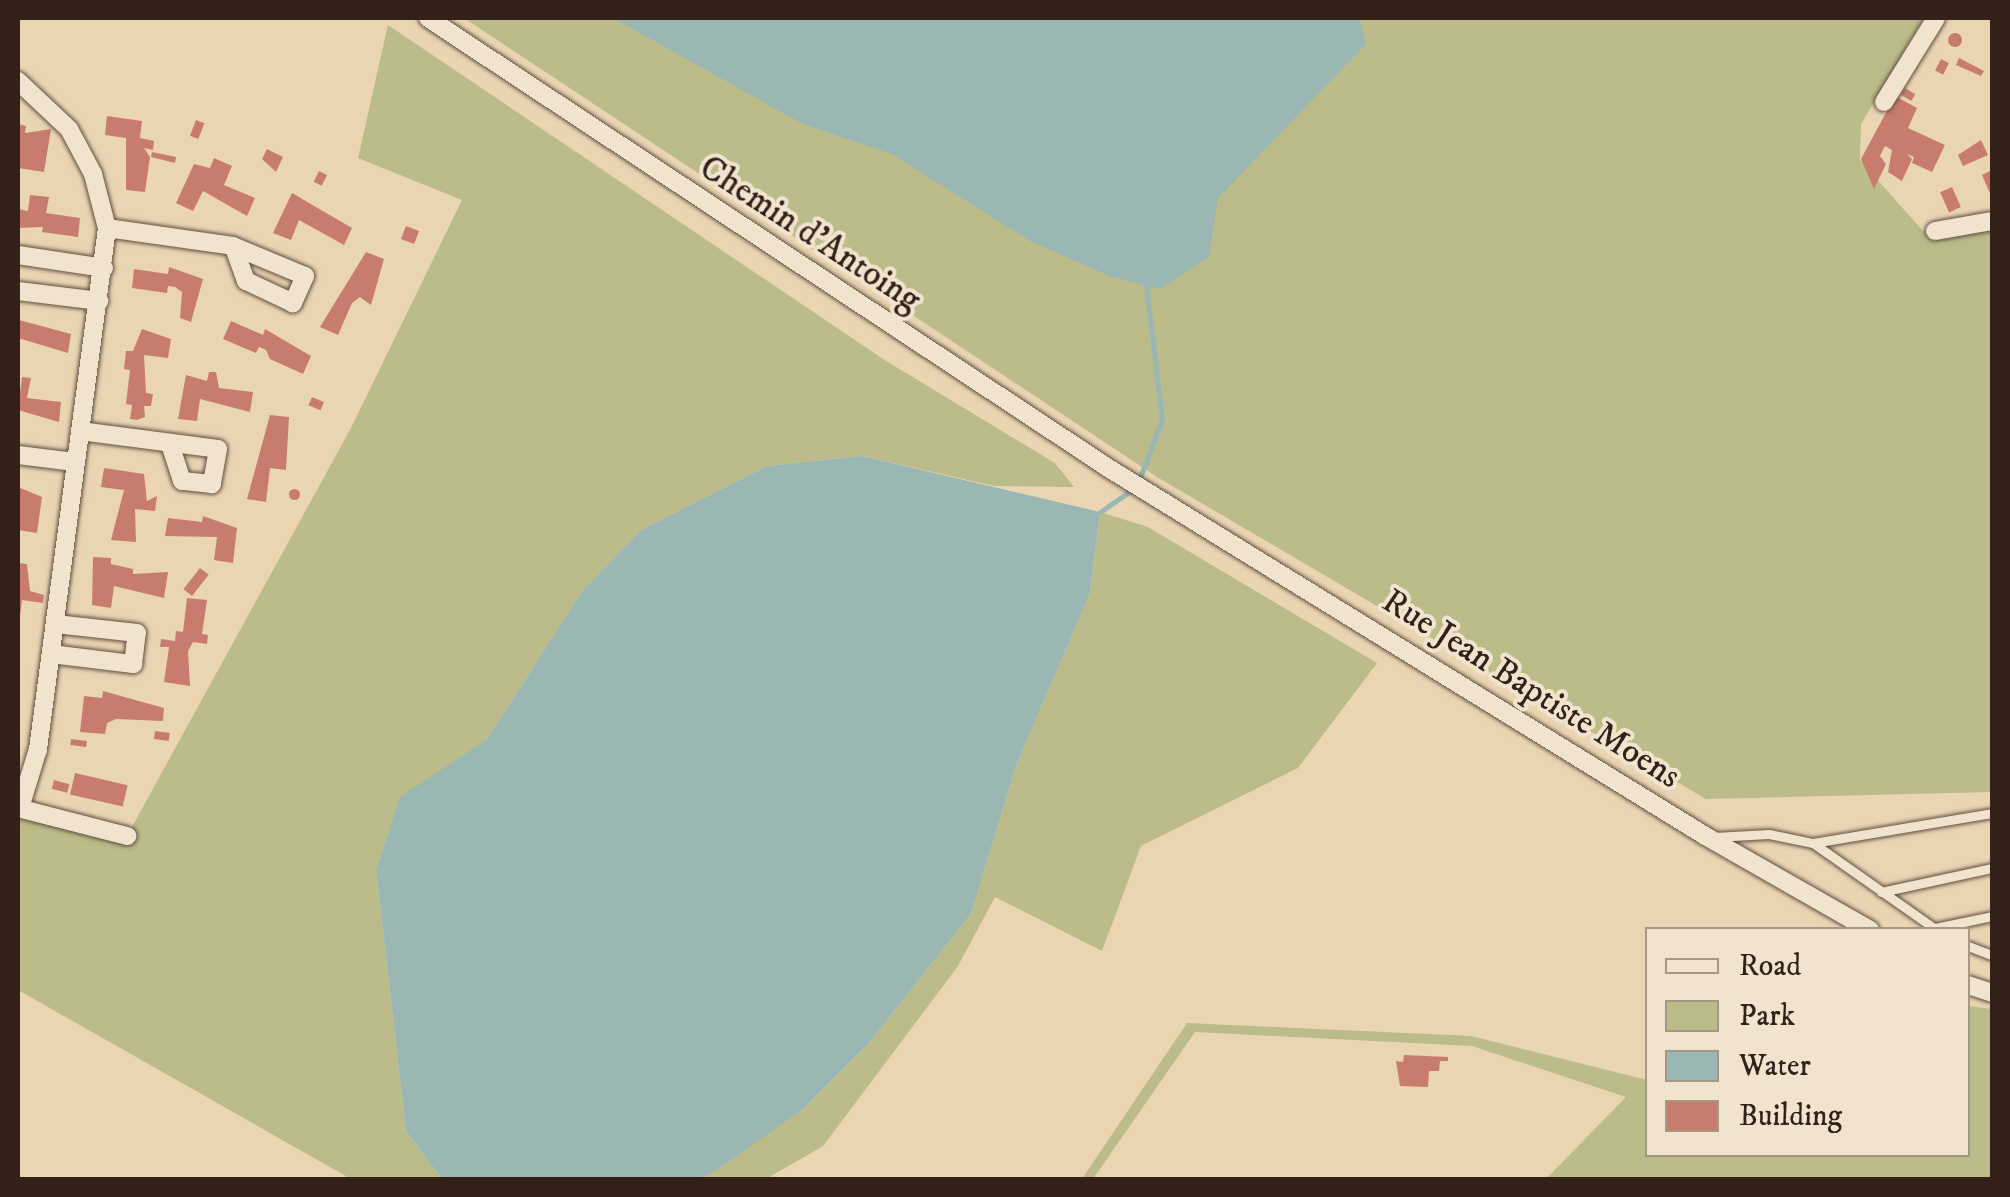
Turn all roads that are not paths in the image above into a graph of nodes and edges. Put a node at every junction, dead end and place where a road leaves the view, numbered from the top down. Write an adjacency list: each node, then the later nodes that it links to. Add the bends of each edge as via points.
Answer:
1 (428, 18): 17 (street, Chemin d'Antoing)
2 (1936, 18): 4 (street)
3 (18, 81): 6 (street, via 69,129 93,174)
4 (1884, 102)
5 (1992, 221): 7 (street)
6 (107, 228): 8 (street); 10 (street)
7 (1935, 231)
8 (233, 246)
9 (18, 255): 10 (street)
10 (104, 268): 12 (street)
11 (18, 290): 12 (street)
12 (99, 301): 13 (street)
13 (80, 431): 14 (street); 16 (street)
14 (170, 443)
15 (18, 455): 16 (street)
16 (75, 462): 18 (street)
17 (1160, 499): 23 (street, Rue Jean Baptiste Moens)
18 (55, 624): 19 (street); 19 (street, via 137,633 133,664)
19 (51, 654): 20 (street, via 38,750)
20 (19, 808): 22 (street)
21 (1992, 813): 24 (lane)
22 (127, 836)
23 (1706, 837): 24 (lane, via 1769,834); 28 (street, Rue Jean Baptiste Moens)
24 (1813, 843): 26 (lane)
25 (1992, 868): 26 (lane)
26 (1881, 892): 29 (lane)
27 (1992, 916): 30 (lane)
28 (1865, 927)
29 (1933, 927)
30 (1945, 927)

